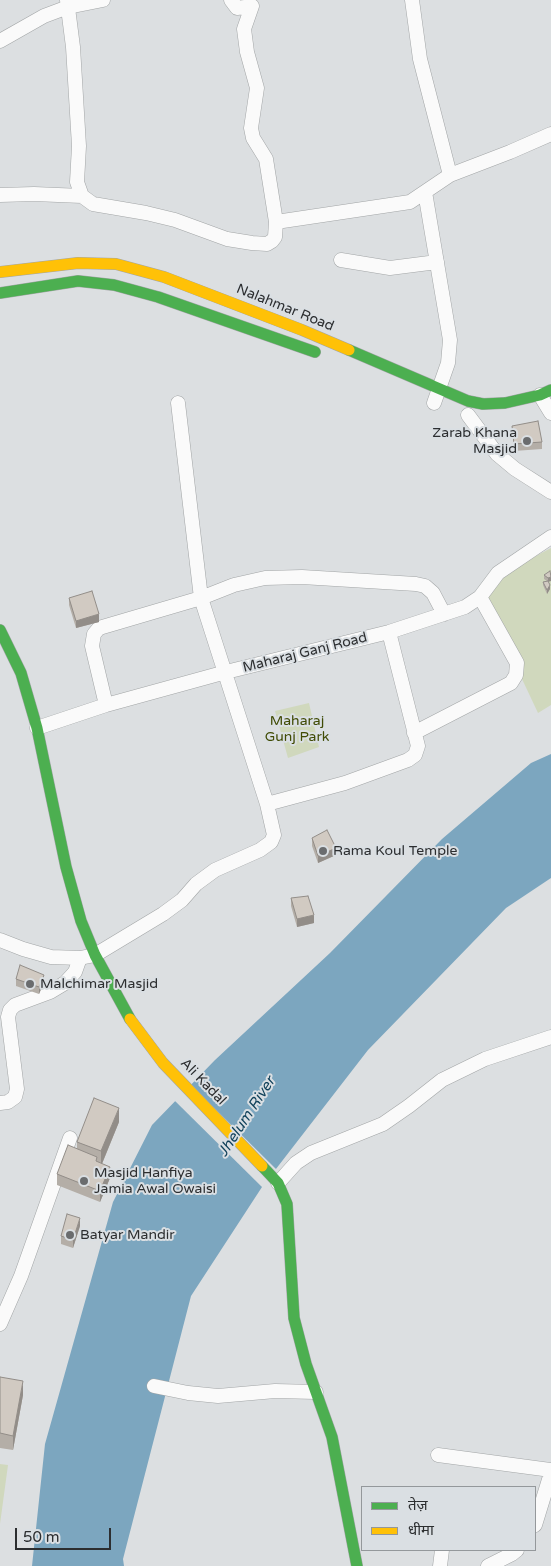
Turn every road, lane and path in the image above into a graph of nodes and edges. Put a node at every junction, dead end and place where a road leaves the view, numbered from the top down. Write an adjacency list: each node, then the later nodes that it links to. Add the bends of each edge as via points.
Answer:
1 (103, 0): 4 (street)
2 (231, 0): 5 (street, via 237,8)
3 (412, 0): 8 (street, via 420,58)
4 (68, 3): 6 (street); 11 (street, via 78,146 77,182)
5 (256, 3): 12 (street, via 244,29 257,88 251,132 266,159)
6 (0, 41)
7 (551, 134): 8 (street)
8 (450, 175): 9 (street)
9 (425, 192): 12 (street, via 400,205); 14 (street)
10 (0, 195): 11 (street)
11 (82, 196): 12 (street, via 93,204 175,220 227,239 252,243 272,241)
12 (276, 222)
13 (341, 260): 14 (street, via 390,268)
14 (437, 262): 18 (street, via 450,340 448,363)
15 (0, 272): 18 (street, Nalahmar Road, via 78,262 116,264 164,277 302,330)
16 (0, 293): 17 (street, Nalahmar Road, via 78,281 114,285 158,297)
17 (325, 356)
18 (438, 388): 19 (street, Nalahmar Road, via 483,404); 21 (street)
19 (548, 401): 23 (street)
20 (178, 402): 28 (street)
21 (434, 403)
22 (463, 413): 24 (street); 25 (street, via 497,454)
23 (498, 415)
24 (483, 416)
25 (551, 492)
26 (551, 537): 27 (street, Maharaj Ganj Road, via 498,573)
27 (480, 597): 29 (street, Maharaj Ganj Road, via 465,607); 35 (street, via 517,663 516,675 511,683)
28 (201, 598): 29 (street, via 234,585 265,578 400,583 426,586); 32 (street); 33 (street, via 100,628 94,634 92,646)
29 (444, 614): 31 (street, Maharaj Ganj Road)
30 (0, 630): 34 (street, Ali Kadal, via 21,673)
31 (389, 632): 32 (street, Maharaj Ganj Road); 35 (street)
32 (226, 672): 33 (street, Maharaj Ganj Road); 36 (street)
33 (106, 705): 34 (street, Maharaj Ganj Road)
34 (37, 728): 38 (street, Ali Kadal, via 66,867 80,921)
35 (414, 733): 36 (street, via 418,746 415,755 408,760 345,783)
36 (267, 804): 38 (street, via 274,835 271,842 215,870 163,914)
37 (0, 940): 39 (street, via 50,957)
38 (94, 955): 39 (street); 43 (street, Ali Kadal, via 135,1027 163,1063)
39 (80, 958): 41 (street, via 75,972 65,983 10,1010 8,1017 18,1090 15,1097)
40 (551, 1037): 43 (street, via 484,1059 442,1080 383,1124 311,1153 296,1163)
41 (0, 1103)
42 (70, 1138): 44 (street, via 21,1276)
43 (278, 1183): 46 (street, via 287,1204 294,1318)
44 (0, 1324)
45 (154, 1386): 46 (street, via 218,1396 275,1391)
46 (316, 1392): 52 (street, via 332,1437)
47 (438, 1456): 48 (street)
48 (551, 1471): 49 (street)
49 (536, 1522)
50 (442, 1551): 53 (street)
51 (516, 1551): 54 (street)
52 (357, 1566)
53 (440, 1566)
54 (488, 1566)

